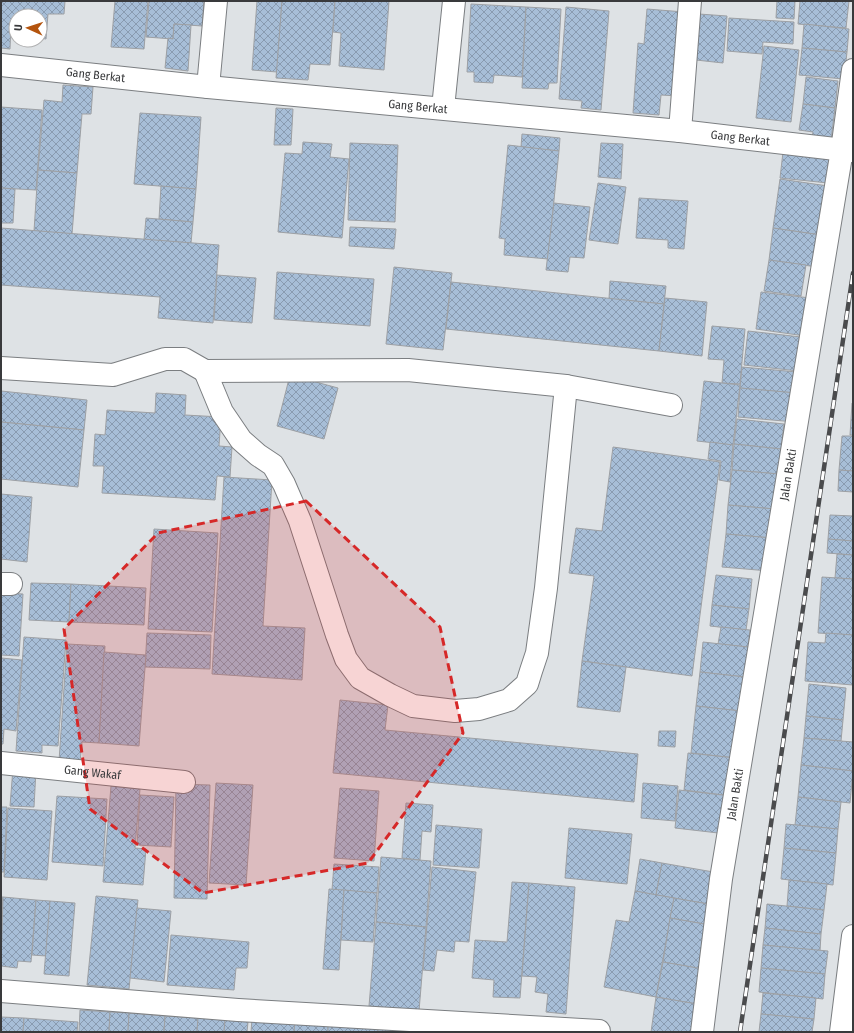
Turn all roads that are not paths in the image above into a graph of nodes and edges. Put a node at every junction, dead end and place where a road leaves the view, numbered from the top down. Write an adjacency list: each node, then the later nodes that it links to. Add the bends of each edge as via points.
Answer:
1 (216, 1): 6 (street)
2 (454, 1): 7 (street)
3 (690, 1): 8 (street)
4 (1, 65): 6 (street, Gang Berkat)
5 (853, 70): 9 (street, Jalan Bakti)
6 (208, 87): 7 (street, Gang Berkat)
7 (443, 108): 8 (street, Gang Berkat)
8 (680, 131): 9 (street, Gang Berkat)
9 (843, 150): 19 (street, Jalan Bakti, via 721,879)
10 (1, 368): 11 (street, via 113,375 165,359 184,359)
11 (205, 371): 12 (street, via 408,370); 12 (street, via 222,412 241,440 273,465 284,484 300,521 336,635 346,658 360,678 413,706 455,711 479,709 509,700 527,684 537,653 546,588)
12 (566, 386): 13 (street)
13 (671, 405)
14 (1, 763): 15 (street, Gang Wakaf)
15 (184, 782)
16 (853, 936): 20 (street)
17 (1, 991): 18 (street, via 238,1010)
18 (599, 1031)
19 (702, 1032)
20 (840, 1032)

